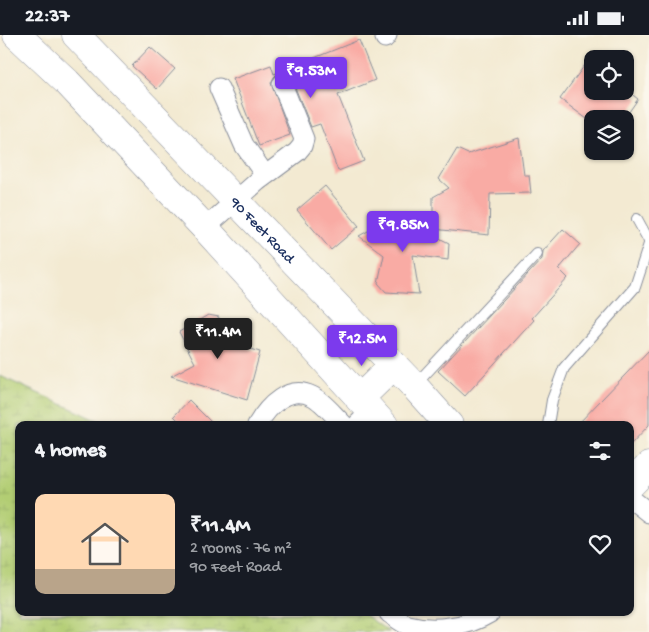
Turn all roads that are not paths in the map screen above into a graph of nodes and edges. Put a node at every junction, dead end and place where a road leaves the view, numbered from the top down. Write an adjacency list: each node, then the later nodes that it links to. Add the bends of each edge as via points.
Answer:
1 (17, 35): 3 (street)
2 (85, 44): 3 (street); 7 (street, 90 Feet Road)
3 (67, 82): 9 (street)
4 (282, 84): 6 (street, via 304,139 297,152)
5 (219, 88): 6 (street, via 244,145)
6 (265, 175): 7 (street)
7 (236, 200): 9 (street); 12 (street, 90 Feet Road)
8 (637, 219): 10 (lane)
9 (205, 227): 14 (street)
10 (649, 242): 18 (lane, via 635,287 564,368 552,400)
11 (537, 253): 13 (lane)
12 (394, 365): 13 (street, 90 Feet Road); 14 (street)
13 (414, 386): 17 (street, 90 Feet Road)
14 (368, 415)
15 (260, 421): 16 (street, via 276,402 288,393 299,391 313,396)
16 (340, 421)
17 (445, 421)
18 (549, 421)
19 (649, 466): 20 (street)
20 (634, 481)
21 (634, 501): 22 (street)
22 (649, 513)
23 (394, 616): 24 (street, via 407,625 436,631)
24 (483, 616)

